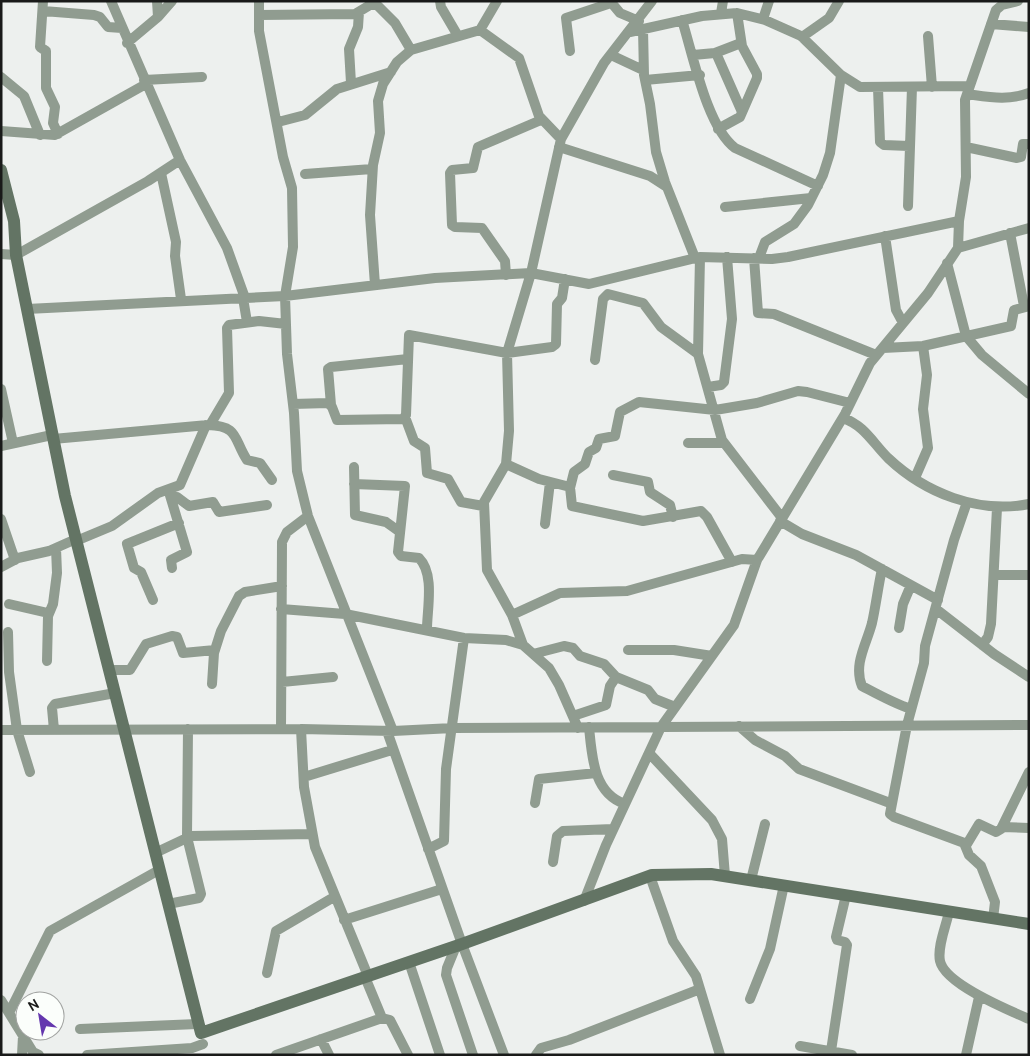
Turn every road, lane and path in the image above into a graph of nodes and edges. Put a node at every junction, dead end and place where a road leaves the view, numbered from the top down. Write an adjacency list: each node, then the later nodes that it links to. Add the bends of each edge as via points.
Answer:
1 (111, 1): 25 (street)
2 (157, 1): 19 (street)
3 (172, 1): 19 (street)
4 (259, 1): 18 (street)
5 (440, 1): 27 (street, via 440,7)
6 (497, 1): 26 (street)
7 (652, 1): 23 (street)
8 (723, 1): 17 (street)
9 (770, 1): 20 (street)
10 (839, 1): 29 (street, via 829,18)
11 (1018, 1): 13 (street)
12 (610, 2): 23 (street, via 620,13); 33 (street, via 566,18)
13 (996, 5): 22 (street)
14 (43, 6): 25 (street, via 94,15 103,19 108,27); 55 (street, via 40,47 46,51 46,88 55,107 53,123)
15 (363, 7): 18 (street); 32 (street, via 374,4 381,7); 44 (street, via 349,49)
16 (737, 12): 17 (street); 20 (street); 31 (street)
17 (722, 13): 21 (street)
18 (259, 16): 52 (street)
19 (158, 17): 30 (street)
20 (763, 19): 29 (street)
21 (682, 20): 23 (street); 36 (street)
22 (991, 24): 24 (street); 48 (street)
23 (641, 25): 35 (street, via 630,32); 38 (street)
24 (1029, 27)
25 (122, 28): 30 (street)
26 (480, 30): 27 (street); 51 (street, via 521,61)
27 (458, 36): 32 (street)
28 (928, 36): 46 (street)
29 (802, 37): 40 (street)
30 (127, 42): 43 (street)
31 (741, 43): 34 (street); 50 (street, via 758,76)
32 (411, 50): 37 (street)
33 (570, 51)
34 (716, 53): 36 (street); 50 (street)
35 (610, 55): 38 (street); 57 (street)
36 (693, 55): 39 (street)
37 (391, 72): 44 (street); 63 (street, via 380,94 380,133)
38 (644, 75): 39 (street); 67 (street, via 656,152)
39 (700, 75): 53 (street)
40 (841, 75): 47 (street, via 860,87); 66 (street, via 830,153)
41 (1, 77): 56 (street, via 24,96)
42 (202, 77): 43 (street)
43 (145, 82): 55 (street); 61 (street)
44 (351, 83): 52 (street, via 332,92 305,115)
45 (912, 87): 46 (street); 47 (street); 59 (street)
46 (932, 87): 48 (street)
47 (878, 88): 59 (street, via 880,142)
48 (968, 90): 49 (street, via 1007,98); 60 (street)
49 (1029, 93)
50 (742, 112): 53 (street, via 738,119)
51 (541, 120): 57 (street); 83 (street, via 478,147 473,168 452,170 450,173 452,225 482,228 505,261)
52 (278, 122): 86 (street, via 292,188 293,247)
53 (718, 129): 66 (street, via 735,148)
54 (1, 131): 56 (street)
55 (58, 134): 56 (street)
56 (40, 135)
57 (560, 143): 67 (street, via 650,176); 82 (street)
58 (1029, 144): 60 (street, via 1023,144 1021,157 1017,158)
59 (909, 146): 69 (street)
60 (966, 147): 71 (street, via 966,177)
61 (180, 160): 64 (street); 87 (street, via 227,248)
62 (1, 170): 77 (main road, via 14,221)
63 (372, 170): 65 (street); 85 (street, via 370,227)
64 (161, 173): 77 (street); 88 (street, via 176,246)
65 (305, 174)
66 (818, 186): 68 (street)
67 (667, 187): 78 (street)
68 (811, 198): 70 (street); 80 (street, via 794,224 764,242)
69 (908, 206)
70 (725, 207)
71 (959, 221): 74 (street); 75 (street)
72 (1029, 228): 73 (street)
73 (1010, 234): 75 (street); 89 (street)
74 (885, 236): 80 (street, via 788,257); 92 (street, via 896,310)
75 (958, 248): 81 (street)
76 (1, 254): 77 (street)
77 (16, 255): 90 (main road)
78 (697, 257): 79 (street); 84 (street, via 589,284); 98 (street)
79 (727, 257): 80 (street); 101 (street, via 732,319 724,382 720,386)
80 (757, 258): 96 (street, via 758,313 778,316)
81 (947, 263): 92 (street); 94 (street)
82 (531, 273): 83 (street); 84 (street); 97 (street)
83 (506, 275): 85 (street)
84 (566, 279): 97 (street, via 562,298 557,304 556,344)
85 (374, 285): 86 (street)
86 (285, 296): 87 (street); 93 (street)
87 (244, 298): 88 (street); 91 (street)
88 (181, 299): 90 (street)
89 (1026, 306): 94 (street, via 1014,310 1011,326)
90 (27, 308): 112 (main road)
91 (247, 322): 93 (street); 111 (street, via 232,323 227,328 229,393)
92 (903, 323): 96 (street)
93 (286, 324): 106 (street)
94 (966, 336): 95 (street); 104 (street, via 982,355)
95 (924, 346): 96 (street); 120 (street, via 927,375 923,409 928,448)
96 (879, 352): 105 (street)
97 (507, 353): 99 (street, via 410,335); 117 (street, via 509,431)
98 (698, 354): 100 (street, via 661,328 643,303 608,294 603,299); 101 (street)
99 (408, 359): 107 (street, via 331,366 328,370); 109 (street)
100 (594, 360)
101 (708, 387): 108 (street)
102 (1, 389): 113 (street)
103 (1029, 389): 104 (street)
104 (1028, 394)
105 (850, 403): 108 (street, via 798,391 757,403); 110 (street)
106 (293, 404): 107 (street); 131 (street, via 297,472)
107 (331, 404): 109 (street, via 337,420)
108 (715, 410): 114 (street); 124 (street, via 639,402 622,410 616,435 598,439 585,464 574,472)
109 (405, 417): 129 (street, via 414,441 426,448 427,472 448,479 461,502)
110 (843, 418): 120 (street, via 861,426 888,458); 134 (street)
111 (208, 425): 112 (street); 121 (street, via 230,428 247,460 260,463); 125 (street, via 182,482)
112 (53, 437): 113 (street); 138 (main road)
113 (13, 443): 116 (street)
114 (724, 443): 115 (street); 134 (street)
115 (688, 444)
116 (1, 446)
117 (506, 464): 122 (street); 129 (street)
118 (354, 467): 123 (street)
119 (613, 475): 132 (street, via 648,482 650,492 670,506)
120 (915, 478): 126 (street, via 932,489)
121 (272, 480)
122 (550, 482): 124 (street); 136 (street)
123 (354, 484): 137 (street, via 355,514 386,522); 137 (street, via 405,486)
124 (570, 488): 132 (street, via 572,506 636,521)
125 (170, 493): 128 (street, via 190,506 213,502 219,512); 135 (street); 138 (street, via 151,496 112,526)
126 (968, 502): 130 (street); 152 (street)
127 (1029, 504): 130 (street)
128 (267, 505)
129 (483, 506): 156 (street, via 487,570)
130 (997, 508): 146 (street)
131 (308, 516): 149 (street, via 282,542); 155 (street)
132 (673, 516): 142 (street, via 696,511 704,514)
133 (1, 519): 140 (street)
134 (781, 520): 141 (street); 145 (street)
135 (179, 523): 144 (street, via 188,552 171,560); 150 (street, via 127,544 134,568 140,572)
136 (544, 524)
137 (400, 532): 158 (street, via 399,554 419,558 427,572)
138 (76, 540): 139 (street); 168 (main road)
139 (56, 548): 140 (street); 154 (street, via 57,573 53,604)
140 (15, 560): 143 (street)
141 (757, 560): 142 (street); 166 (street, via 734,625)
142 (732, 562): 156 (street, via 627,592 560,594)
143 (1, 567)
144 (172, 568)
145 (882, 569): 148 (street); 177 (street, via 872,621 865,639 860,678 862,686 885,700)
146 (995, 575): 147 (street); 162 (street, via 991,624)
147 (1029, 575)
148 (911, 585): 152 (street); 157 (street, via 903,604)
149 (282, 586): 153 (street); 163 (street, via 242,593 221,628)
150 (153, 600)
151 (9, 604): 154 (street)
152 (937, 605): 162 (street); 177 (street)
153 (282, 609): 155 (street); 173 (street)
154 (48, 613): 167 (street)
155 (345, 614): 158 (street); 192 (street)
156 (512, 615): 161 (street)
157 (899, 628)
158 (426, 629): 160 (street)
159 (8, 632): 169 (street)
160 (464, 638): 161 (street, via 506,640); 184 (street)
161 (523, 645): 165 (street)
162 (982, 645): 172 (street)
163 (215, 650): 168 (street, via 183,653 177,636 172,636 146,644 130,670); 174 (street)
164 (628, 650): 166 (street, via 682,650)
165 (533, 654): 171 (street, via 569,647 580,656 604,664); 178 (street, via 549,668)
166 (712, 656): 176 (street)
167 (47, 661)
168 (110, 670): 175 (main road)
169 (5, 672): 188 (street)
170 (333, 677): 173 (street)
171 (616, 677): 176 (street, via 648,690 655,699); 178 (street, via 610,686 606,705)
172 (1029, 677)
173 (282, 682): 185 (street)
174 (212, 684)
175 (116, 693): 189 (street, via 55,704 52,708); 190 (main road)
176 (675, 707): 183 (street)
177 (912, 709): 179 (street)
178 (573, 716): 182 (street)
179 (907, 725): 180 (street); 181 (street); 200 (street)
180 (1029, 725)
181 (739, 726): 183 (street); 200 (street, via 754,740 785,756 798,769)
182 (583, 727): 183 (street); 184 (street); 197 (street)
183 (662, 727): 194 (street)
184 (453, 728): 192 (street); 209 (street, via 446,769 444,841)
185 (280, 729): 186 (street); 191 (street)
186 (301, 729): 192 (street); 198 (street)
187 (1, 730): 188 (street)
188 (17, 730): 189 (street); 195 (street)
189 (54, 730): 190 (street)
190 (125, 730): 191 (street); 210 (main road)
191 (188, 730): 207 (street)
192 (390, 731): 193 (street)
193 (392, 750): 198 (street); 209 (street)
194 (649, 753): 201 (street); 214 (street, via 712,820 722,839)
195 (30, 772)
196 (1029, 772): 203 (street)
197 (596, 773): 199 (street, via 539,779); 201 (street, via 610,796)
198 (304, 777): 206 (street)
199 (535, 803)
200 (890, 803): 208 (street, via 890,814 894,818)
201 (625, 804): 205 (street)
202 (764, 824): 215 (street)
203 (1002, 826): 204 (street); 208 (street, via 996,832 979,824 969,843)
204 (1029, 828)
205 (613, 829): 211 (street, via 563,831 558,836); 220 (street)
206 (312, 834): 207 (street); 219 (street)
207 (187, 837): 210 (street); 221 (street, via 201,896)
208 (964, 843): 223 (street, via 969,854 981,866 996,902)
209 (428, 849): 217 (street)
210 (155, 853): 212 (main road)
211 (553, 862)
212 (159, 870): 221 (main road); 234 (street, via 50,931)
213 (650, 876): 214 (main road); 220 (main road); 230 (street, via 673,941 694,971)
214 (725, 876): 215 (main road)
215 (751, 880): 216 (main road)
216 (784, 885): 218 (main road); 232 (street, via 770,949)
217 (442, 889): 224 (street); 226 (street)
218 (846, 895): 222 (main road); 244 (street, via 836,937 847,945)
219 (334, 897): 224 (street); 228 (street, via 276,931)
220 (584, 900): 226 (main road)
221 (168, 904): 239 (main road)
222 (949, 912): 223 (main road); 231 (street, via 940,960 948,973)
223 (993, 919): 225 (main road)
224 (344, 920): 229 (street)
225 (1029, 924)
226 (459, 945): 227 (main road); 253 (street, via 446,975); 254 (street)
227 (409, 962): 229 (main road); 252 (street)
228 (267, 973)
229 (366, 977): 235 (street); 239 (main road)
230 (700, 989): 245 (street); 255 (street)
231 (979, 997): 236 (street); 257 (street)
232 (750, 999)
233 (1, 1000): 234 (street)
234 (9, 1013): 237 (street)
235 (382, 1018): 240 (street); 251 (street, via 390,1020)
236 (1029, 1019)
237 (15, 1023)
238 (80, 1029): 239 (street)
239 (201, 1039): 248 (street, via 192,1048)
240 (321, 1039): 249 (street); 250 (street)
241 (23, 1041): 246 (street)
242 (26, 1041): 247 (street)
243 (800, 1046): 244 (street)
244 (831, 1052): 256 (street)
245 (538, 1053)
246 (22, 1055)
247 (39, 1055)
248 (87, 1055)
249 (276, 1055)
250 (329, 1055)
251 (408, 1055)
252 (440, 1055)
253 (473, 1055)
254 (504, 1055)
255 (720, 1055)
256 (852, 1055)
257 (966, 1055)

